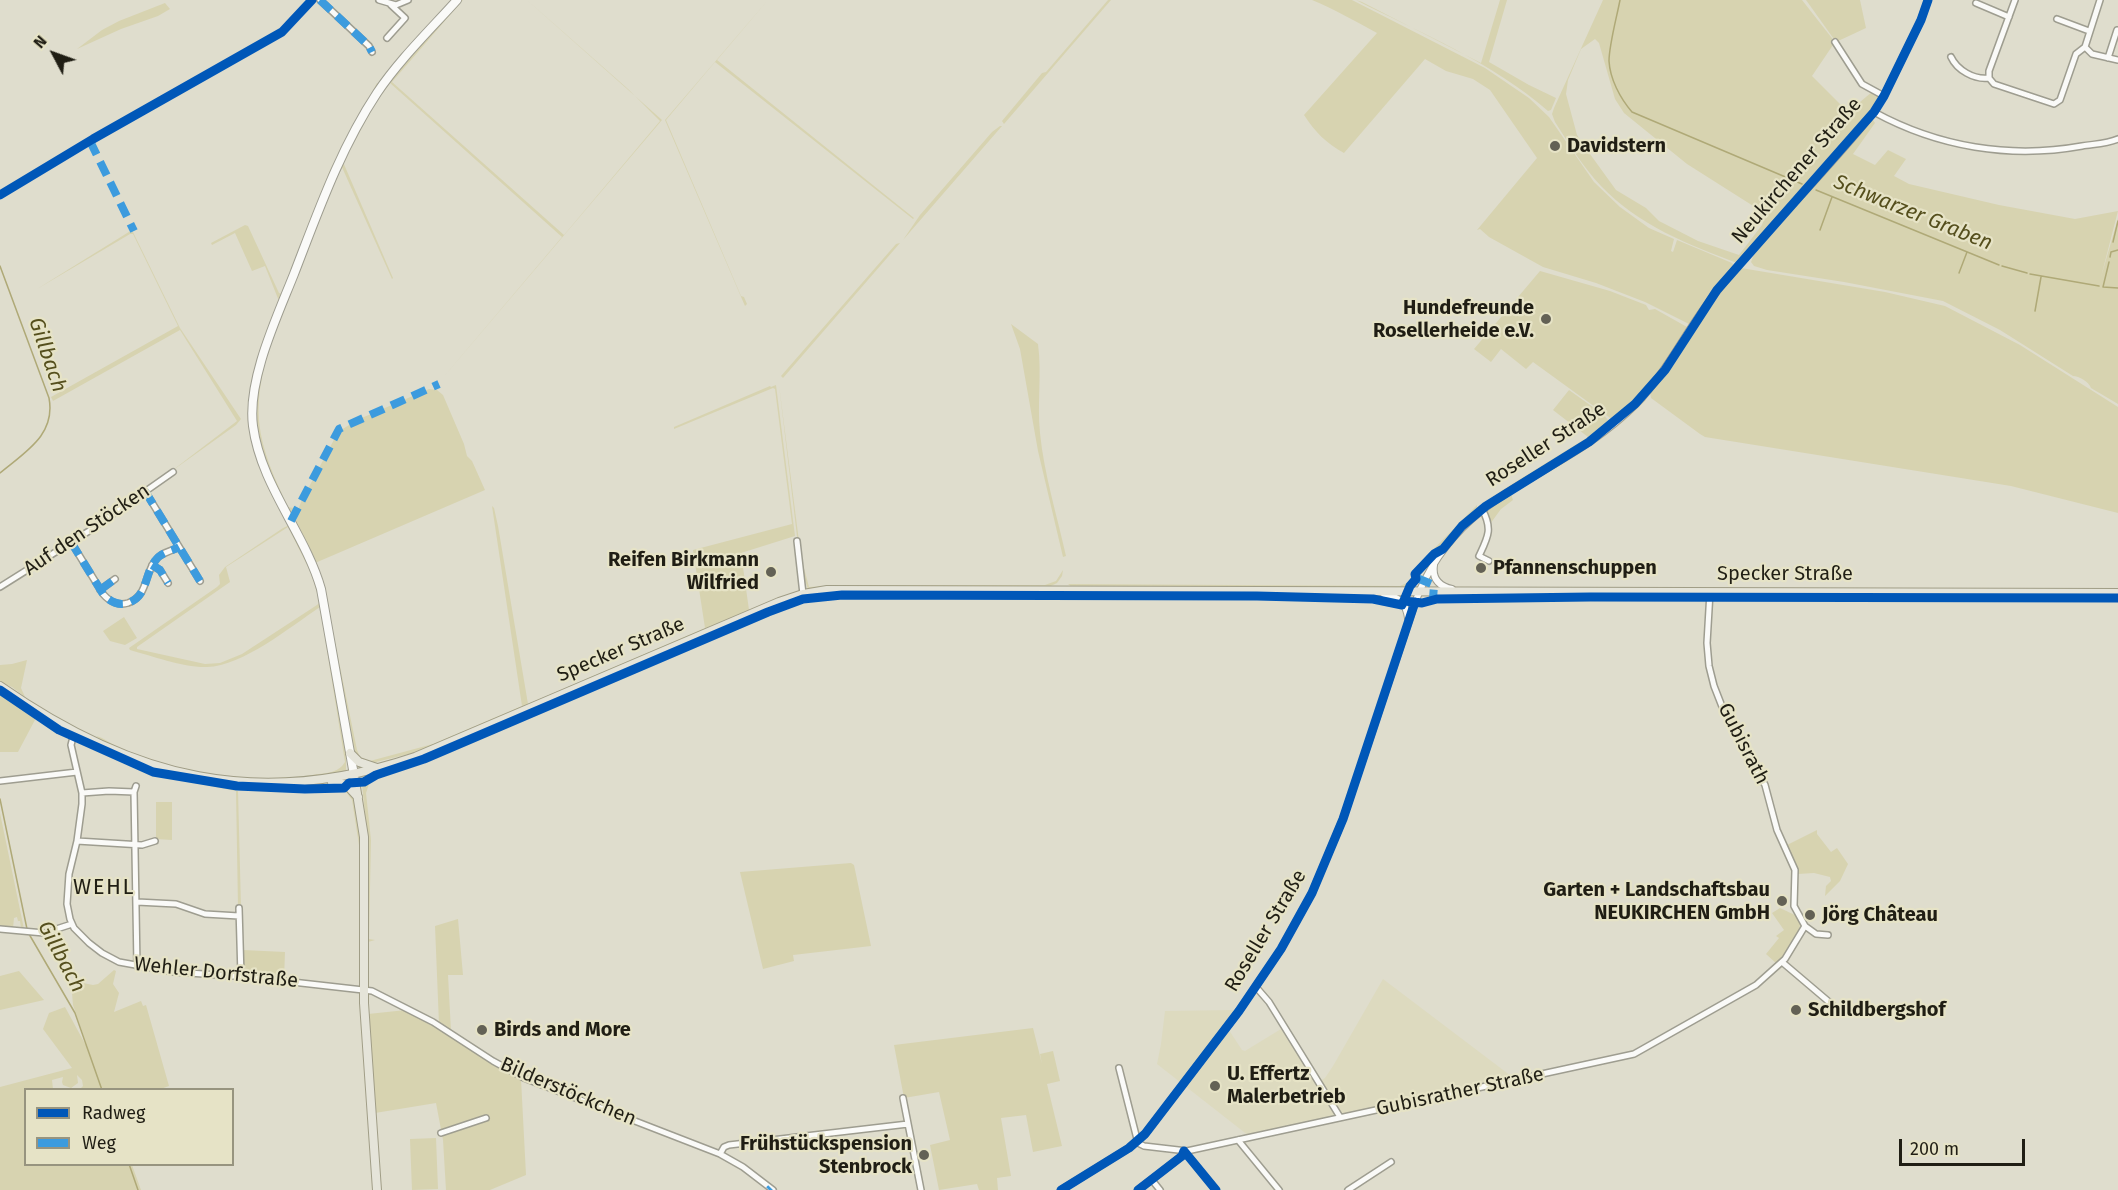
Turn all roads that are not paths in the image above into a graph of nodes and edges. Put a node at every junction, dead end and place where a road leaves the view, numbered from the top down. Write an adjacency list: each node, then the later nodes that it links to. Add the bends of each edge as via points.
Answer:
1 (320, 0): 17 (street)
2 (379, 0): 9 (street)
3 (408, 0): 9 (street)
4 (457, 0): 49 (main road, via 381,87 351,139 325,192 257,379 253,417 258,447 319,581)
5 (1928, 0): 22 (street, Neukirchener Straße)
6 (2015, 0): 10 (street)
7 (2100, 0): 13 (street)
8 (1976, 3): 10 (street)
9 (391, 5): 14 (street, via 405,18)
10 (2009, 17): 21 (street)
11 (2056, 19): 13 (street)
12 (2117, 30): 19 (street)
13 (2089, 31): 16 (street)
14 (387, 38)
15 (1835, 42): 22 (street, via 1862,84)
16 (2085, 47): 19 (street); 21 (street, via 2076,54 2056,104 1994,84)
17 (372, 52)
18 (1951, 57): 21 (street, via 1959,69 1980,78)
19 (2108, 58): 20 (street)
20 (2118, 60)
21 (1988, 77)
22 (1884, 96): 23 (street, Neukirchener Straße)
23 (1874, 112): 24 (street, via 1932,138 1999,150 2064,149); 25 (street, Neukirchener Straße)
24 (2118, 139)
25 (1714, 295): 28 (street, Roseller Straße, via 1665,370 1624,415 1589,442)
26 (173, 471): 27 (street, Auf den Stöcken)
27 (145, 491): 30 (street, Auf den Stöcken); 31 (street)
28 (1482, 509): 32 (street, via 1489,533 1479,556); 33 (street, Roseller Straße, via 1456,533)
29 (797, 542): 45 (street)
30 (71, 543): 38 (street, Auf den Stöcken); 39 (street)
31 (178, 547): 34 (street, via 162,554); 36 (street)
32 (1489, 561)
33 (1435, 562): 41 (street, Roseller Straße); 42 (street, via 1434,574 1439,584)
34 (152, 565): 37 (street); 39 (street, via 143,591 134,600 117,603)
35 (115, 579): 39 (street)
36 (200, 581)
37 (168, 583)
38 (0, 587)
39 (100, 590)
40 (1348, 591): 41 (main road, Specker Straße); 45 (main road, Specker Straße, via 858,589); 46 (street, via 1397,597)
41 (1419, 592): 42 (main road, Specker Straße); 46 (street, Roseller Straße)
42 (1467, 592): 43 (main road, Specker Straße)
43 (1710, 592): 44 (main road, Specker Straße); 64 (street, Gubisrath, via 1707,643 1714,686 1765,785 1777,830 1795,870 1794,906)
44 (2118, 593)
45 (803, 594): 50 (main road, Specker Straße, via 452,742)
46 (1409, 620): 70 (street, Roseller Straße, via 1328,859 1297,922)
47 (0, 685): 48 (main road, Specker Straße, via 12,688 34,709)
48 (74, 733): 51 (street, via 70,745); 54 (main road, Specker Straße, via 135,760 196,777 249,783)
49 (350, 753): 50 (main road, via 363,765); 52 (main road)
50 (381, 768): 52 (main road, Specker Straße)
51 (77, 772): 53 (street); 55 (street)
52 (354, 775): 54 (main road, Specker Straße); 56 (main road)
53 (0, 781)
54 (316, 781): 56 (main road, via 345,784)
55 (82, 793): 57 (street); 59 (street, via 135,789)
56 (358, 797): 71 (main road, via 365,848)
57 (77, 841): 59 (street); 63 (street, via 67,888)
58 (155, 841): 59 (street)
59 (135, 845): 60 (street)
60 (137, 902): 62 (street, via 174,904 202,914); 68 (street)
61 (239, 908): 62 (street)
62 (239, 916): 69 (street)
63 (72, 924): 65 (street, via 48,932); 68 (street, Wehler Dorfstraße, via 102,953)
64 (1805, 926): 66 (street, via 1816,934); 67 (street)
65 (0, 929)
66 (1828, 935)
67 (1782, 962): 72 (street); 75 (street, Gubisrather Straße, via 1756,985 1634,1054)
68 (137, 966): 69 (street, Wehler Dorfstraße)
69 (241, 976): 71 (street, Wehler Dorfstraße)
70 (1256, 987): 75 (street, Roseller Straße); 80 (street, Roseller Straße)
71 (364, 990): 82 (street, Bilderstöckchen, via 434,1023 529,1080); 86 (main road)
72 (1835, 1007)
73 (1119, 1068): 80 (street)
74 (903, 1098): 77 (street)
75 (1340, 1117): 79 (street, Gubisrather Straße)
76 (486, 1118): 78 (street)
77 (908, 1124): 82 (street, via 729,1145); 87 (street)
78 (441, 1133)
79 (1238, 1140): 81 (street, Gubisrather Straße); 92 (street)
80 (1137, 1142): 81 (street); 88 (street, Roseller Straße)
81 (1185, 1151): 84 (street); 91 (street)
82 (720, 1154): 85 (street, Bilderstöckchen)
83 (1390, 1162): 93 (street)
84 (1152, 1180): 89 (street); 90 (street)
85 (771, 1189)
86 (377, 1190)
87 (921, 1190)
88 (1061, 1190)
89 (1138, 1190)
90 (1160, 1190)
91 (1216, 1190)
92 (1279, 1190)
93 (1348, 1190)

